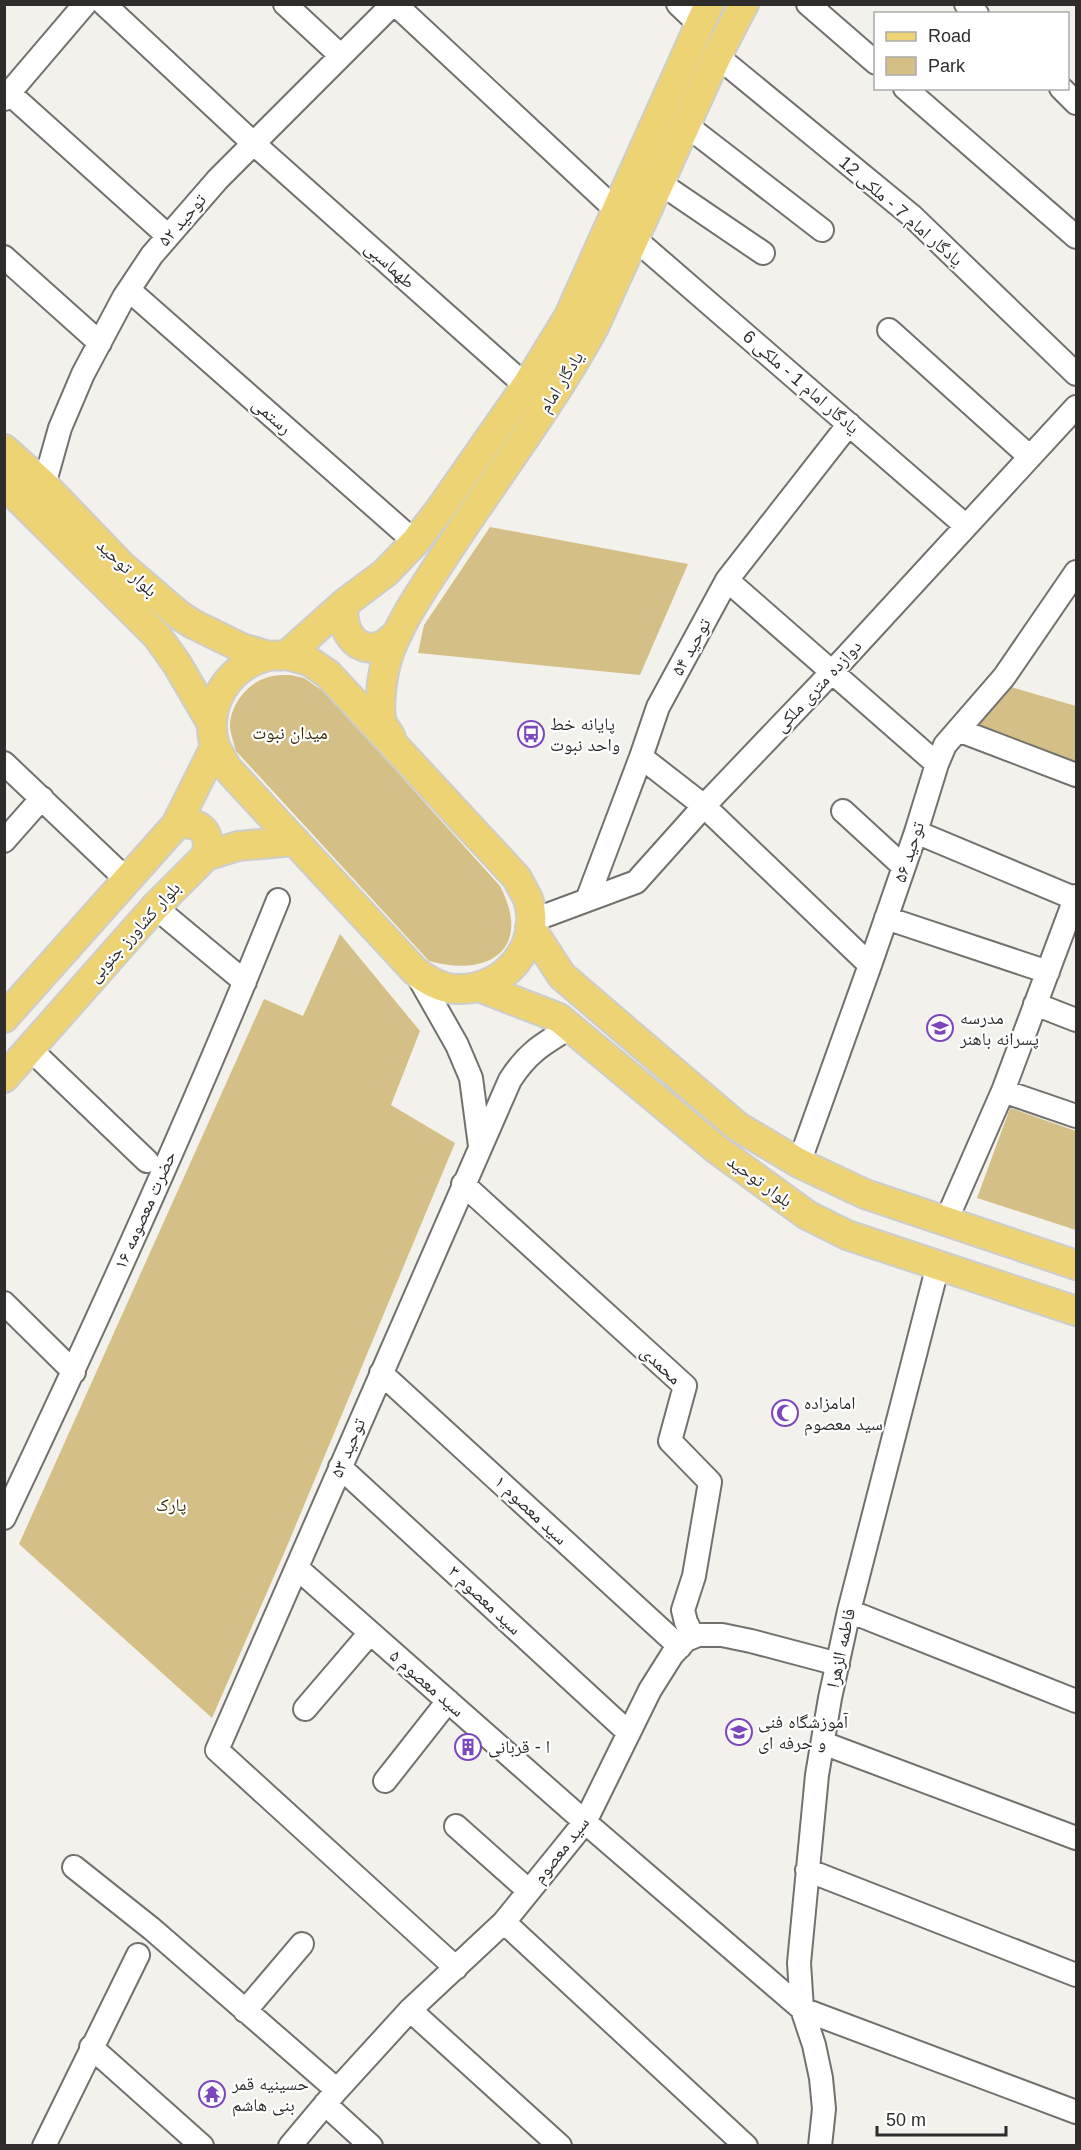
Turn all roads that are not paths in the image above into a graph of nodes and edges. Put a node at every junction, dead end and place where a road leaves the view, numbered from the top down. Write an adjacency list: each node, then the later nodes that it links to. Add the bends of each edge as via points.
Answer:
1 (85, 4): 14 (street)
2 (104, 4): 17 (street, طهماسبی)
3 (285, 4): 9 (street)
4 (394, 4): 9 (street, توحید ۵۲); 19 (street)
5 (678, 4): 8 (street)
6 (744, 4): 10 (main road, یادگار امام)
7 (808, 4): 11 (street)
8 (704, 14): 19 (main road, یادگار امام)
9 (340, 55): 17 (street, توحید ۵۲)
10 (717, 56): 16 (main road, یادگار امام); 29 (street, یادگار امام 7 - ملکی 12, via 912,216)
11 (874, 61)
12 (907, 90): 22 (street)
13 (1063, 90): 15 (street)
14 (7, 96): 21 (street)
15 (1077, 103)
16 (686, 125): 18 (main road, یادگار امام); 20 (street)
17 (253, 143): 21 (street, توحید ۵۲); 30 (street, طهماسبی)
18 (660, 183): 23 (main road, یادگار امام); 24 (street)
19 (615, 209): 30 (main road, یادگار امام, via 568,316)
20 (822, 230)
21 (168, 236): 26 (street, توحید ۵۲)
22 (1077, 237)
23 (635, 239): 32 (street, یادگار امام 1 - ملکی 6); 44 (main road, یادگار امام, via 580,353 420,592)
24 (763, 253)
25 (4, 257): 28 (street)
26 (129, 290): 28 (street, توحید ۵۲); 38 (street, رستمی)
27 (889, 330): 34 (street)
28 (100, 343): 36 (street, توحید ۵۲, via 60,428)
29 (1077, 374)
30 (526, 386): 38 (main road, یادگار امام)
31 (1077, 407): 34 (street, دوازده متری ملکی)
32 (849, 424): 37 (street, یادگار امام 1 - ملکی 6); 40 (street, توحید ۵۴)
33 (4, 449): 36 (main road, بلوار توحید)
34 (1030, 456): 37 (street, دوازده متری ملکی)
35 (4, 484): 48 (main road, بلوار توحید, via 157,636 177,664)
36 (44, 485): 41 (main road, بلوار توحید, via 123,567)
37 (966, 526): 46 (street, دوازده متری ملکی)
38 (415, 542): 43 (main road, یادگار امام, via 385,573)
39 (1077, 572): 42 (street, توحید ۵۶)
40 (727, 580): 46 (street); 50 (street, توحید ۵۴, via 658,707)
41 (161, 600): 43 (main road, via 212,627 257,636 303,630); 45 (main road, بلوار توحید, via 193,624 242,648)
42 (1067, 605): 47 (street, توحید ۵۶)
43 (335, 611): 44 (main road, via 342,611 349,636 366,646 384,644); 45 (main road, یادگار امام)
44 (398, 633): 49 (main road, یادگار امام, via 386,662 381,692 382,721)
45 (278, 656): 48 (main road, via 243,666 226,682 215,702); 49 (main road, via 309,661 328,674)
46 (832, 672): 52 (street); 55 (street, دوازده متری ملکی)
47 (958, 730): 52 (street, توحید ۵۶, via 945,745); 53 (street)
48 (213, 736): 57 (main road); 60 (main road, via 226,767)
49 (397, 748): 69 (main road, via 517,878 527,898)
50 (641, 757): 55 (street); 66 (street, توحید ۵۴)
51 (4, 763): 54 (street)
52 (937, 764): 58 (street, توحید ۵۶)
53 (1077, 775)
54 (42, 798): 59 (street); 63 (street)
55 (704, 806): 66 (street, دوازده متری ملکی, via 636,882); 70 (street)
56 (843, 811): 62 (street)
57 (176, 825): 61 (main road, via 187,822 206,833); 63 (main road)
58 (916, 832): 62 (street, توحید ۵۶); 64 (street)
59 (4, 841)
60 (295, 841): 61 (main road, بلوار کشاورز جنوبی, via 238,846); 71 (main road)
61 (206, 856): 67 (main road, بلوار کشاورز جنوبی)
62 (904, 867): 68 (street, توحید ۵۶)
63 (127, 880): 77 (main road)
64 (1076, 898): 72 (street)
65 (278, 900): 74 (street, حضرت معصومه ۱۶)
66 (587, 900): 69 (street, دوازده متری ملکی)
67 (155, 907): 74 (street); 80 (main road, بلوار کشاورز جنوبی)
68 (886, 918): 70 (street, توحید ۵۶); 72 (street)
69 (531, 924): 73 (main road, بلوار توحید); 75 (main road, via 527,943 516,963 500,978)
70 (870, 965): 86 (street, توحید ۵۶)
71 (414, 971): 75 (main road, via 434,984 456,990); 84 (street, via 457,1045 471,1078)
72 (1048, 972): 76 (street)
73 (562, 976): 79 (main road, via 553,976 546,982 541,999); 86 (main road, بلوار توحید, via 737,1126)
74 (245, 982): 93 (street, حضرت معصومه ۱۶)
75 (479, 987): 79 (main road, بلوار توحید)
76 (1035, 1004): 78 (street); 82 (street)
77 (4, 1018)
78 (1077, 1020)
79 (565, 1023): 84 (street, توحید ۵۳, via 522,1061); 89 (main road, بلوار توحید, via 715,1148 807,1215 847,1235)
80 (30, 1049): 81 (main road, بلوار کشاورز جنوبی); 85 (street)
81 (4, 1078)
82 (1003, 1090): 83 (street); 88 (street)
83 (1077, 1116)
84 (480, 1146): 87 (street, توحید ۵۳)
85 (147, 1161)
86 (799, 1163): 88 (main road, بلوار توحید, via 865,1194)
87 (463, 1184): 94 (street, توحید ۵۳); 100 (street, محمدی, via 685,1386 670,1441 710,1482 694,1576 683,1610)
88 (946, 1221): 90 (main road, بلوار توحید)
89 (938, 1265): 92 (main road, بلوار توحید); 98 (street, فاطمه الزهرا)
90 (1077, 1265)
91 (4, 1303): 93 (street)
92 (1077, 1311)
93 (74, 1372): 96 (street, حضرت معصومه ۱۶)
94 (381, 1373): 95 (street, توحید ۵۳); 100 (street, سید معصوم ۱)
95 (340, 1467): 97 (street, توحید ۵۳); 105 (street, سید معصوم ۳)
96 (4, 1518)
97 (297, 1568): 99 (street, سید معصوم ۵); 117 (street, توحید ۵۳, via 218,1750)
98 (849, 1611): 101 (street, فاطمه الزهرا); 103 (street)
99 (370, 1633): 102 (street, سید معصوم ۵); 104 (street)
100 (686, 1641): 101 (street, via 709,1634 729,1636); 105 (street, سید معصوم, via 656,1680)
101 (838, 1664): 106 (street, فاطمه الزهرا)
102 (448, 1701): 107 (street); 108 (street, سید معصوم ۵)
103 (1077, 1701)
104 (305, 1709)
105 (629, 1733): 108 (street, سید معصوم)
106 (822, 1743): 110 (street); 112 (street, فاطمه الزهرا)
107 (385, 1781)
108 (585, 1822): 113 (street, سید معصوم); 119 (street, سید معصوم ۵)
109 (456, 1826): 113 (street)
110 (1077, 1838)
111 (74, 1867): 121 (street)
112 (807, 1870): 118 (street); 119 (street, فاطمه الزهرا, via 799,1963)
113 (529, 1891): 114 (street, سید معصوم)
114 (504, 1922): 117 (street, سید معصوم); 130 (street)
115 (302, 1944): 121 (street)
116 (138, 1955): 122 (street)
117 (456, 1968): 120 (street, سید معصوم)
118 (1077, 1976)
119 (802, 2009): 124 (street); 131 (street, فاطمه الزهرا, via 820,2078 824,2109)
120 (410, 2010): 123 (street, سید معصوم); 129 (street)
121 (246, 2011): 123 (street)
122 (91, 2047): 125 (street); 126 (street)
123 (331, 2097): 127 (street, سید معصوم); 128 (street)
124 (1077, 2112)
125 (44, 2145)
126 (202, 2145)
127 (290, 2145)
128 (371, 2145)
129 (560, 2145)
130 (746, 2145)
131 (820, 2145)

